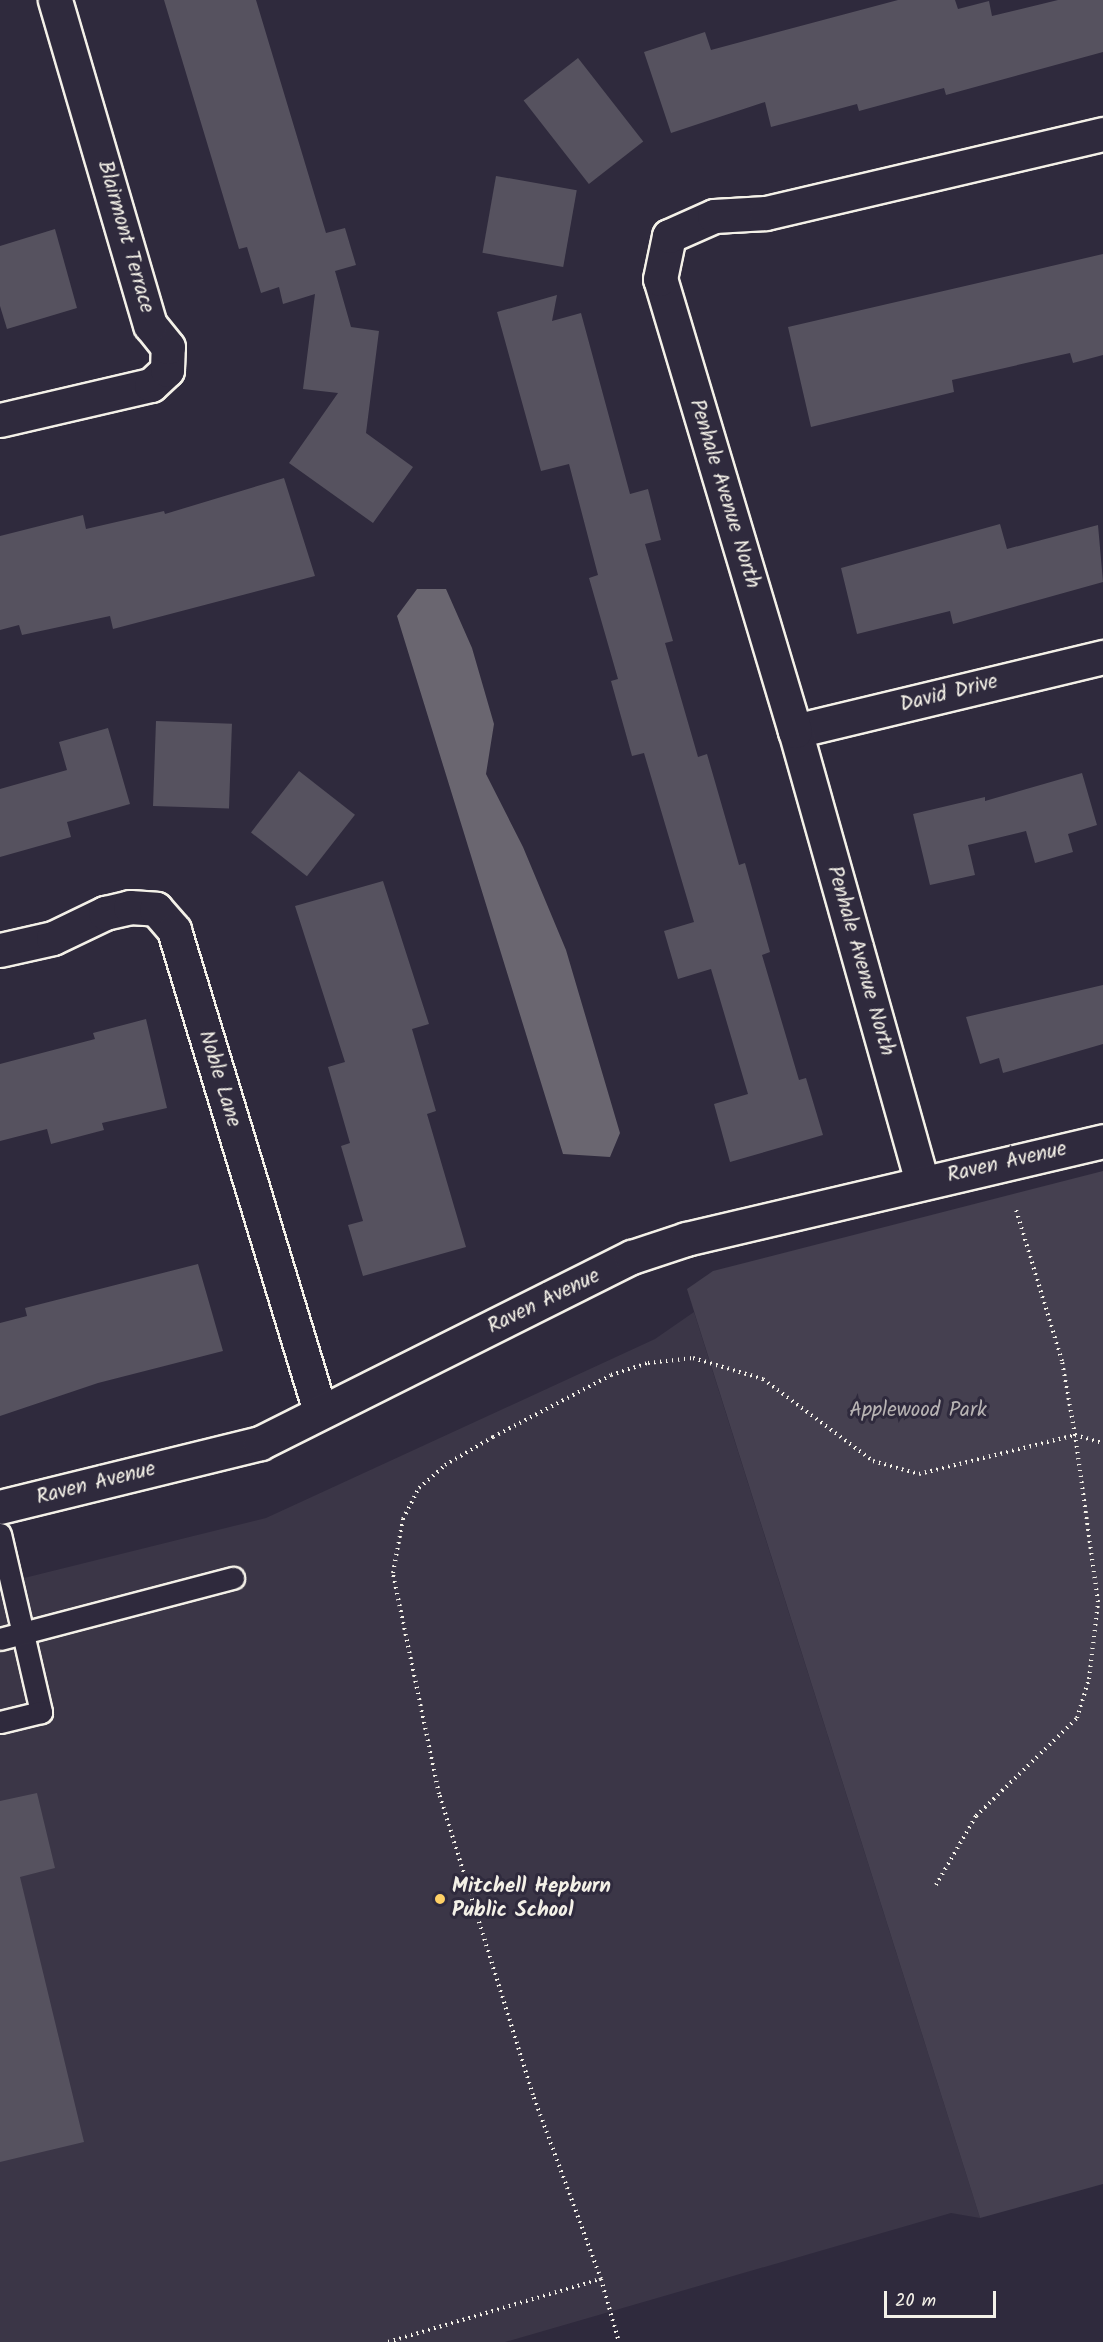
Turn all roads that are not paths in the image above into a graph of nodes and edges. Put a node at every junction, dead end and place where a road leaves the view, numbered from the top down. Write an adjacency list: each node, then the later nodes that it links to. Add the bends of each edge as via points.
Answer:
1 (55, 0): 3 (street, Blairmont Terrace, via 150,325 168,347 167,369 151,385)
2 (1103, 134): 5 (street, Penhale Avenue North, via 766,213 714,216 669,236 660,279)
3 (0, 420)
4 (1103, 657): 5 (street, David Drive)
5 (795, 731): 8 (street, Penhale Avenue North)
6 (0, 950): 9 (street, Noble Lane, via 53,938 105,913 130,907 156,909 174,930)
7 (1103, 1141): 8 (street, Raven Avenue)
8 (922, 1182): 9 (street, Raven Avenue, via 686,1239 632,1257)
9 (320, 1411): 10 (street, Raven Avenue, via 260,1443)
10 (0, 1507)
11 (0, 1534): 13 (lane)
12 (233, 1578): 13 (lane)
13 (23, 1633): 14 (lane); 15 (lane, via 41,1712)
14 (0, 1639)
15 (0, 1722)

